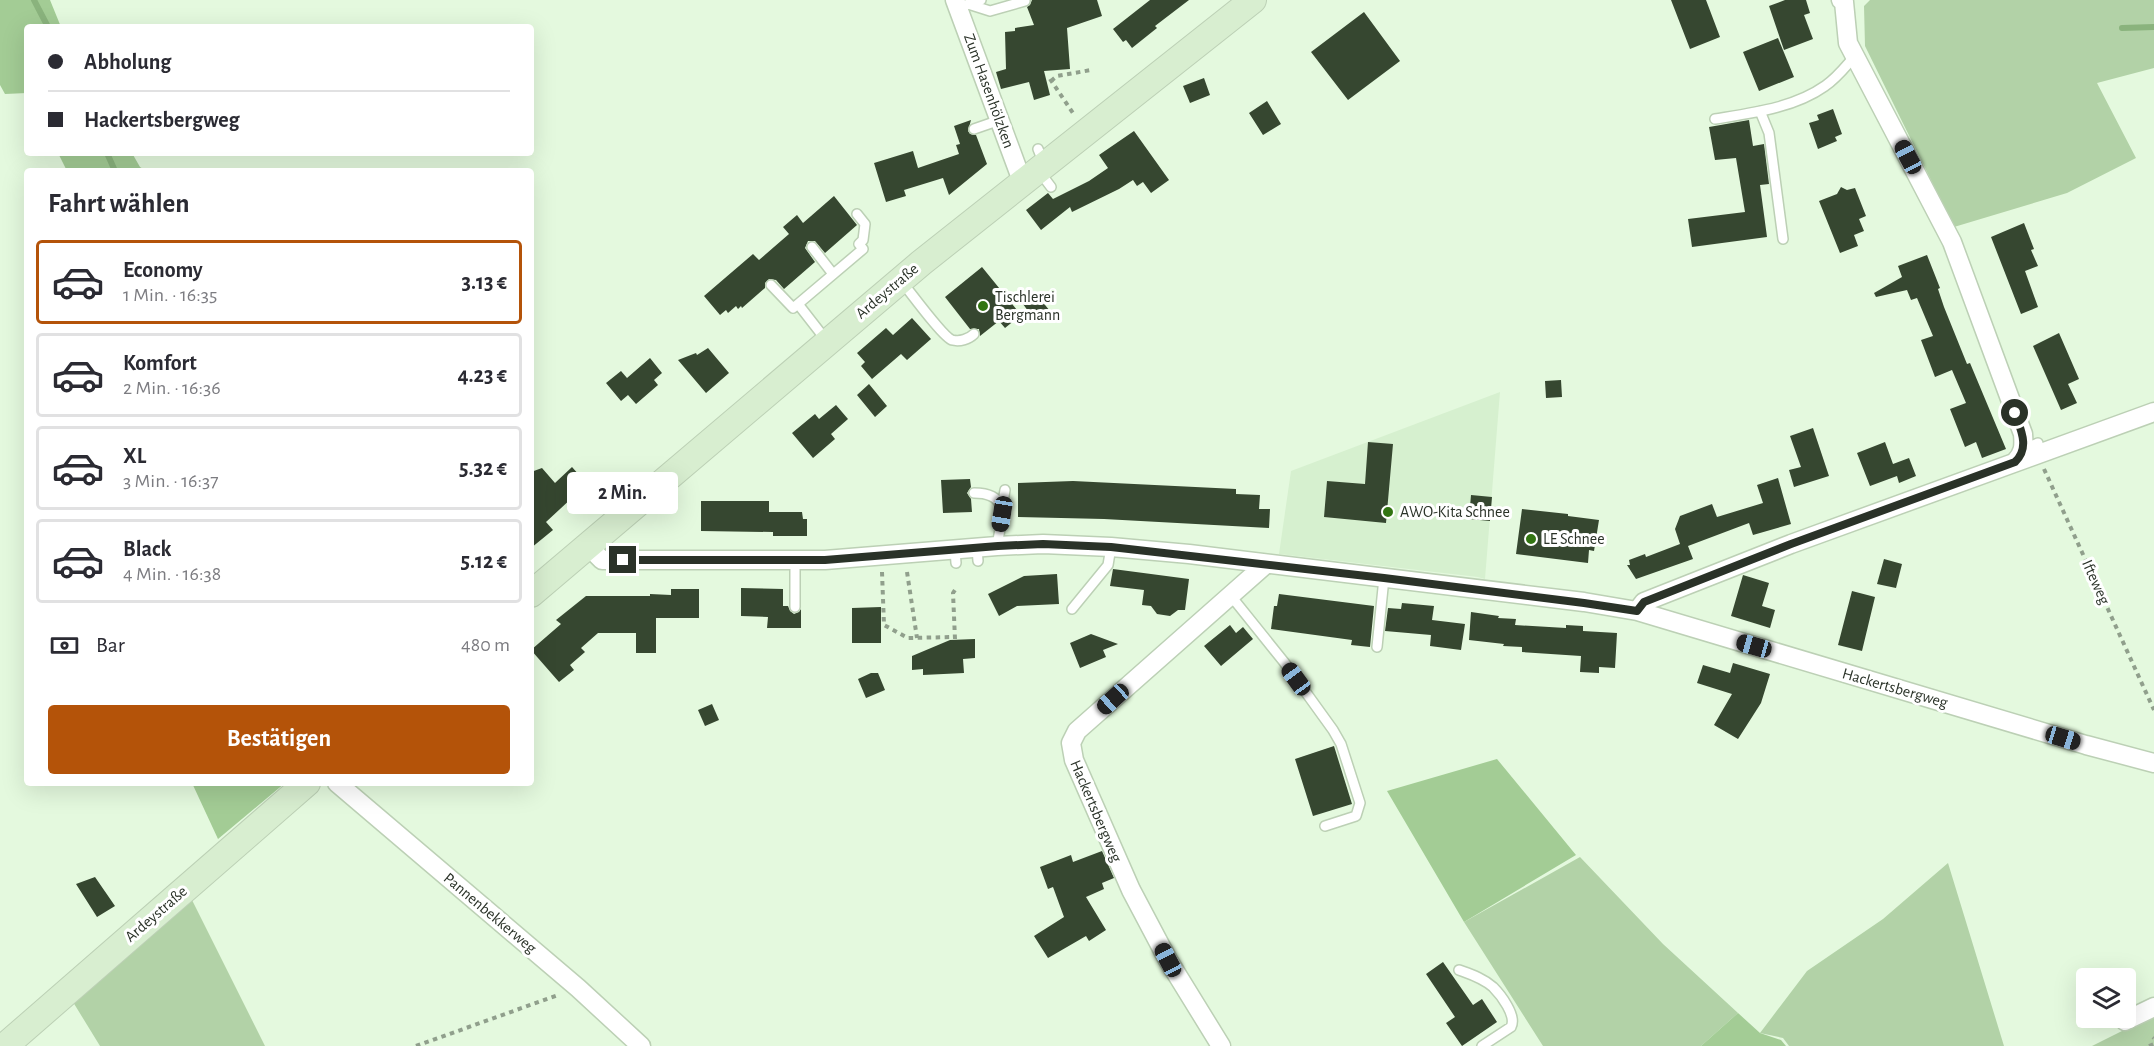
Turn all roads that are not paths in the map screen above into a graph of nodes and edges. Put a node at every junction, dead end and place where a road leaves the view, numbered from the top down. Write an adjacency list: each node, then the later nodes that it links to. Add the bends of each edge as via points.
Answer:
1 (981, 0): 5 (lane)
2 (1253, 0): 11 (main road, Ardeystraße)
3 (1024, 1): 5 (lane, via 990,11)
4 (1842, 1): 6 (street, via 1848,43)
5 (961, 4): 9 (street, Zum Hasenhölzken)
6 (1855, 56): 7 (lane, via 1813,94); 22 (street, via 1952,242)
7 (1760, 111): 8 (lane); 13 (lane, via 1769,133)
8 (1715, 119)
9 (1000, 120): 10 (lane); 11 (street, Zum Hasenhölzken)
10 (974, 129)
11 (1038, 170): 16 (main road, Ardeystraße)
12 (857, 214): 15 (lane, via 865,224 859,243 863,249)
13 (1783, 239)
14 (812, 247): 15 (lane)
15 (833, 274): 18 (lane)
16 (900, 280): 19 (lane, via 951,340); 20 (main road, Ardeystraße)
17 (771, 285): 18 (lane, via 793,308)
18 (798, 304): 20 (lane)
19 (974, 334)
20 (827, 342): 26 (main road, Ardeystraße)
21 (2154, 412): 22 (street)
22 (2029, 452): 36 (street, via 1644,602)
23 (1005, 490): 25 (lane)
24 (974, 493): 25 (lane, via 991,495)
25 (1002, 508): 27 (lane)
26 (588, 546): 29 (street, Hackertsbergweg, via 602,560); 32 (main road, Ardeystraße)
27 (998, 546): 28 (street, Hackertsbergweg); 29 (street, Hackertsbergweg, via 978,555 956,557 904,554)
28 (1111, 547): 30 (street, Hackertsbergweg); 35 (lane, via 1108,565)
29 (795, 560): 34 (lane)
30 (1266, 564): 31 (street, Hackertsbergweg); 33 (street, Hackertsbergweg)
31 (1384, 578): 36 (street, Hackertsbergweg); 37 (lane)
32 (534, 591)
33 (1231, 596): 41 (lane, via 1284,662 1341,744 1359,810 1356,816); 47 (street, Hackertsbergweg, via 1077,731 1071,743 1074,760 1131,890)
34 (795, 607)
35 (1072, 609)
36 (1637, 611): 38 (street, Hackertsbergweg)
37 (1377, 647)
38 (2154, 763)
39 (304, 786): 45 (main road, Ardeystraße)
40 (341, 786): 46 (street, Pannenbekkerweg, via 578,988)
41 (1325, 826)
42 (1459, 970): 48 (lane, via 1493,987 1513,1015 1511,1027)
43 (2154, 1007): 44 (street)
44 (2136, 1017)
45 (5, 1046)
46 (640, 1046)
47 (1221, 1046)
48 (1482, 1046)

